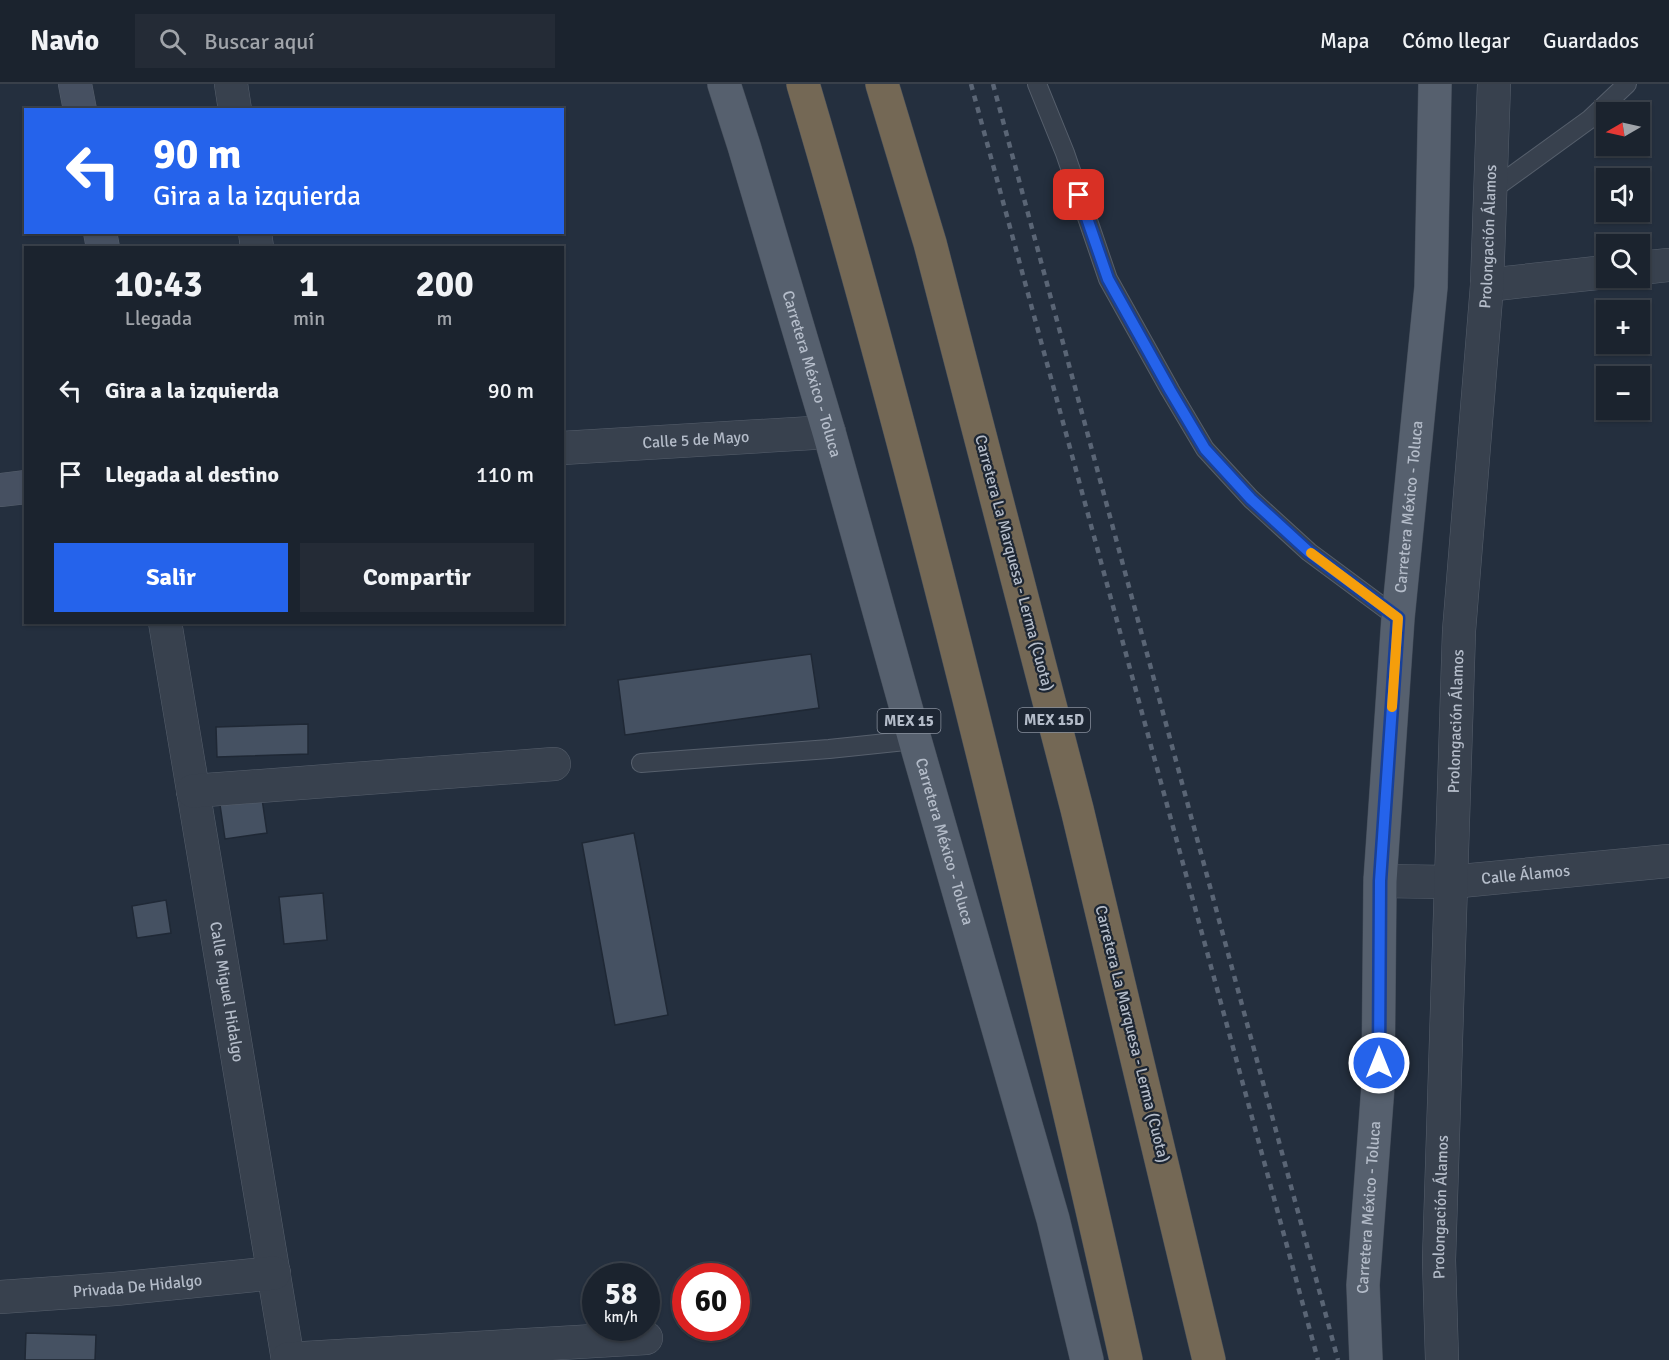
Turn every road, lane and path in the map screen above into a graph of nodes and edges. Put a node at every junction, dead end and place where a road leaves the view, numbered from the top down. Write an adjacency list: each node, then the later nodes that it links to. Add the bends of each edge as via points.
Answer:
1 (75, 84): 10 (street)
2 (231, 84): 11 (street)
3 (724, 84): 17 (main road, Carretera México - Toluca / MEX 15)
4 (803, 84): 35 (highway, via 942,587)
5 (882, 84): 36 (highway, Carretera La Marquesa - Lerma (Cuota) / MEX 15D, via 930,243 1077,808)
6 (1435, 84): 21 (main road, Carretera México - Toluca, via 1431,287)
7 (1494, 84): 12 (street, Prolongación Álamos)
8 (1627, 84): 12 (lane, via 1590,119)
9 (1043, 88): 21 (lane, via 1108,279 1205,449 1251,499 1309,552)
10 (80, 108)
11 (235, 108)
12 (1492, 190): 16 (street, Prolongación Álamos)
13 (1669, 265): 14 (street)
14 (1650, 267)
15 (1596, 273): 16 (street)
16 (1487, 285): 29 (street, Prolongación Álamos, via 1459,631)
17 (828, 432): 18 (street, Calle 5 de Mayo); 23 (main road, Carretera México - Toluca / MEX 15)
18 (564, 448)
19 (24, 488): 20 (street)
20 (0, 490)
21 (1398, 618): 28 (main road, Carretera México - Toluca)
22 (165, 624): 26 (street, Calle Miguel Hidalgo)
23 (915, 740): 24 (lane); 34 (main road, Carretera México - Toluca / MEX 15, via 1053,1219)
24 (641, 763)
25 (554, 765): 26 (street)
26 (193, 791): 30 (street, Calle Miguel Hidalgo)
27 (1669, 861): 29 (street, Calle Álamos)
28 (1380, 881): 29 (street, Calle Álamos); 37 (main road, Carretera México - Toluca, via 1378,1086 1363,1285)
29 (1450, 882): 38 (street, Prolongación Álamos, via 1439,1260)
30 (274, 1273): 31 (street, Privada De Hidalgo); 33 (street, Calle Miguel Hidalgo)
31 (0, 1297)
32 (595, 1341): 33 (street)
33 (288, 1359)
34 (1087, 1360)
35 (1126, 1360)
36 (1209, 1360)
37 (1366, 1360)
38 (1442, 1360)

